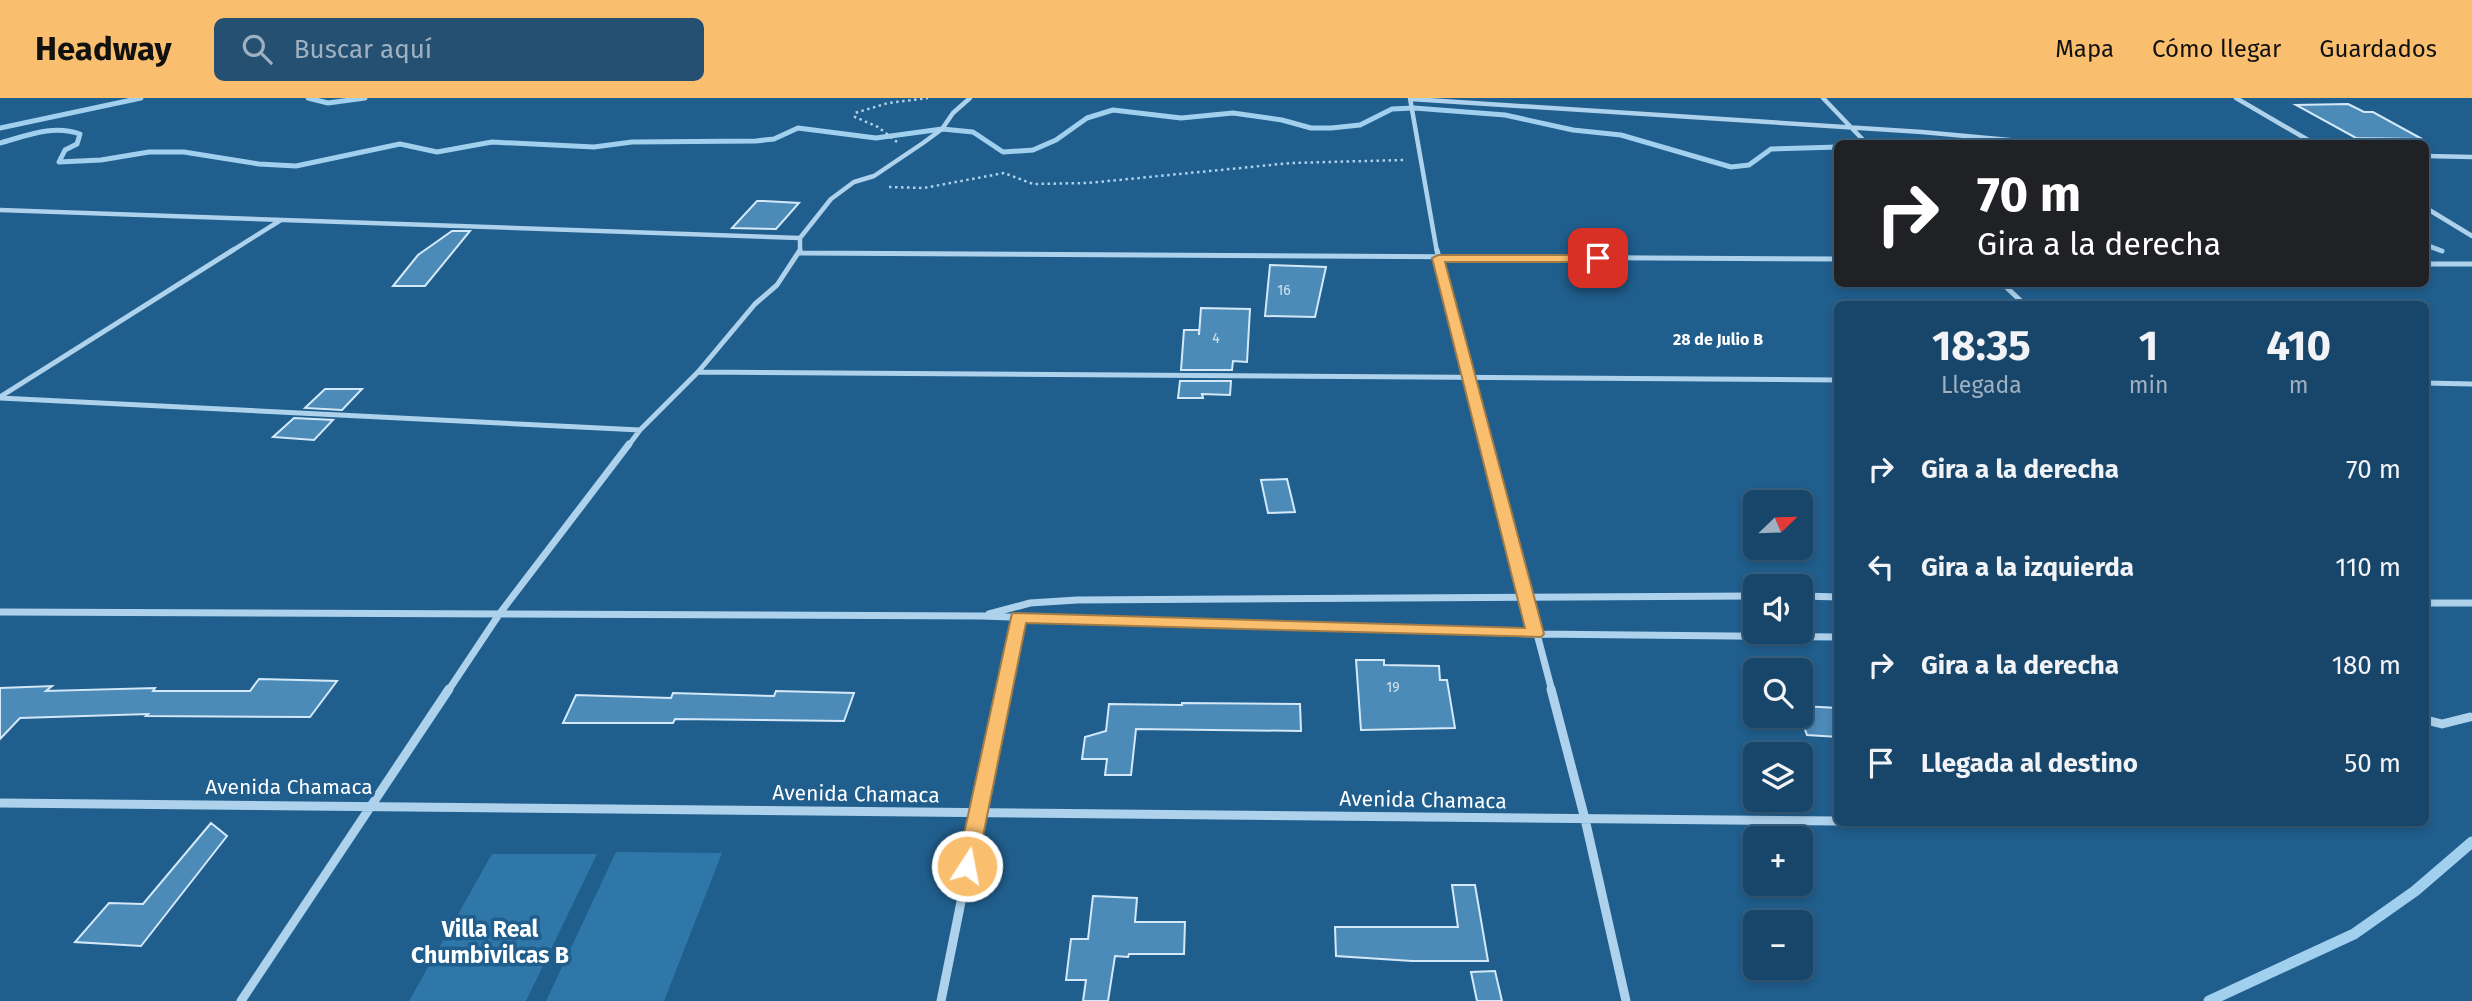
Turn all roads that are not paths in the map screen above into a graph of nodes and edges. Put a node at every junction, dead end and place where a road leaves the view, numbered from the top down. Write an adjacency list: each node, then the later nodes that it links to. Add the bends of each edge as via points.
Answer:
1 (970, 98): 15 (street, via 942,129 831,199)
2 (1823, 98): 5 (street)
3 (2236, 98): 8 (street)
4 (1411, 99): 5 (street); 17 (street)
5 (1849, 127): 6 (street); 7 (street)
6 (1863, 140)
7 (2004, 140)
8 (2308, 140)
9 (2429, 156): 10 (street)
10 (2472, 157)
11 (0, 210): 13 (street)
12 (2429, 210): 14 (street)
13 (282, 220): 15 (street); 28 (street)
14 (2472, 236)
15 (800, 238): 16 (street)
16 (800, 253): 17 (street); 23 (street)
17 (1438, 258): 18 (street); 24 (street)
18 (1834, 259)
19 (2429, 264): 20 (street)
20 (2472, 264)
21 (2006, 287): 22 (street)
22 (2021, 301)
23 (698, 372): 24 (street); 29 (street)
24 (1468, 377): 25 (street); 32 (street)
25 (1834, 380)
26 (2429, 383): 27 (street)
27 (2472, 384)
28 (0, 397): 29 (street)
29 (640, 430): 37 (street)
30 (1743, 596): 32 (street)
31 (1813, 596): 33 (street)
32 (1525, 597): 38 (street, via 1077,600 1030,603); 40 (street)
33 (1834, 597)
34 (2429, 603): 35 (street)
35 (2472, 603)
36 (0, 611): 37 (street)
37 (500, 613): 38 (street); 45 (street)
38 (982, 616): 39 (street)
39 (1018, 617): 40 (street); 46 (street)
40 (1535, 634): 41 (street); 47 (street)
41 (1834, 637)
42 (2470, 717): 43 (street, via 2442,724)
43 (2429, 721)
44 (0, 803): 45 (street, Avenida Chamaca)
45 (370, 806): 46 (street, Avenida Chamaca); 49 (street)
46 (978, 812): 47 (street, Avenida Chamaca); 50 (street)
47 (1585, 819): 48 (street, Avenida Chamaca); 51 (street)
48 (1834, 821)
49 (241, 1001)
50 (940, 1001)
51 (1626, 1001)

